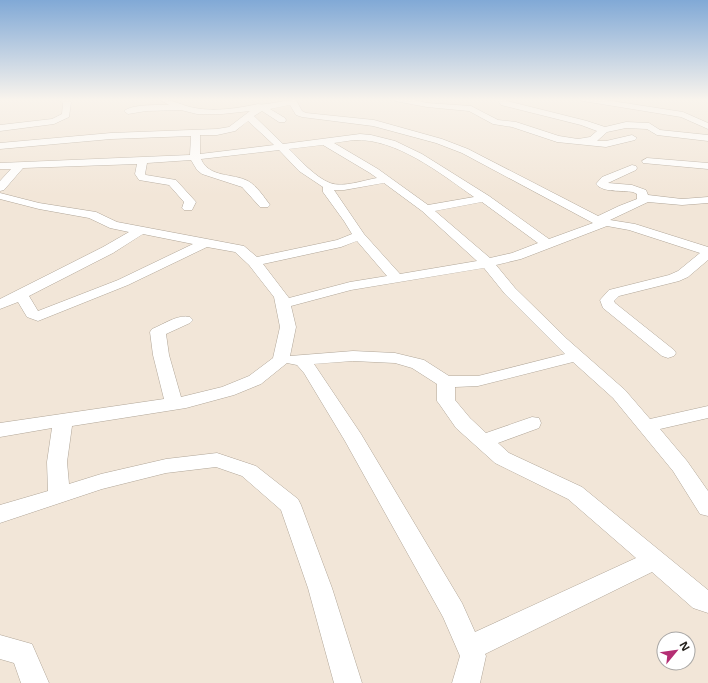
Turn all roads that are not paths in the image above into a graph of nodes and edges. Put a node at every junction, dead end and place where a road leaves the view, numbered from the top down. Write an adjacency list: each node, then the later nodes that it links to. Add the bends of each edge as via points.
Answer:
1 (223, 131): 7 (street)
2 (263, 131): 13 (street)
3 (402, 131): 31 (street, via 465,151)
4 (534, 131): 11 (street)
5 (603, 131): 11 (street, via 593,139)
6 (655, 131): 9 (street)
7 (196, 133): 12 (street, via 118,136); 14 (street, via 192,146)
8 (632, 138): 11 (street, via 606,144)
9 (708, 138)
10 (325, 142): 13 (street); 21 (street); 24 (street, via 357,137 387,141 409,150)
11 (577, 142)
12 (0, 146)
13 (281, 148): 14 (street); 22 (street, via 303,169)
14 (195, 157): 15 (street); 28 (street, via 199,165 211,174 244,183)
15 (143, 160): 17 (street); 29 (street, via 140,174 143,178 176,184 190,202)
16 (647, 161): 19 (street)
17 (20, 165): 18 (street); 23 (street)
18 (0, 166)
19 (708, 166)
20 (632, 168): 25 (street, via 600,184 636,189 642,192)
21 (384, 180): 22 (street, via 344,187); 30 (street)
22 (328, 186): 33 (street, via 329,192)
23 (0, 188)
24 (485, 198): 30 (street); 35 (street)
25 (644, 198): 27 (street, via 682,202); 31 (street, via 643,201 622,208)
26 (3, 200): 32 (street, via 92,215 114,225)
27 (708, 200)
28 (264, 205)
29 (188, 208)
30 (426, 209): 38 (street)
31 (602, 222): 35 (street); 36 (street, via 631,228)
32 (141, 230): 34 (street); 40 (street, via 108,250)
33 (359, 236): 37 (street, via 342,243); 39 (street)
34 (205, 243): 37 (street, via 239,249); 40 (street, via 159,267 38,316 32,314)
35 (548, 245): 38 (street)
36 (708, 252): 44 (street, via 683,274 614,293 607,300 608,304)
37 (254, 262): 42 (street, via 281,297)
38 (487, 263): 39 (street); 45 (street, via 510,291)
39 (396, 278): 42 (street, via 350,286)
40 (21, 294): 41 (street)
41 (0, 304)
42 (283, 304): 46 (street)
43 (185, 320): 48 (street, via 158,332 161,355)
44 (668, 353)
45 (577, 356): 47 (street, via 478,380); 52 (street, via 620,394)
46 (291, 360): 47 (street, via 353,356 394,358 418,364); 48 (street, via 228,391); 61 (street, via 311,370 358,445 453,611)
47 (446, 382): 54 (street, via 446,401)
48 (174, 404): 50 (street)
49 (708, 412): 52 (street)
50 (63, 421): 53 (street); 55 (street, via 57,462)
51 (532, 423): 54 (street)
52 (647, 426): 56 (street, via 680,466)
53 (0, 430)
54 (483, 441): 58 (street, via 502,458 575,493)
55 (59, 496): 57 (street); 63 (street, via 101,482 166,466 216,460 249,471 290,505 320,588)
56 (708, 508)
57 (0, 514)
58 (655, 560): 59 (street, via 702,600); 61 (street)
59 (708, 602)
60 (0, 647): 62 (street, via 23,653)
61 (470, 648): 64 (street, via 473,656)
62 (35, 683)
63 (348, 683)
64 (466, 683)

